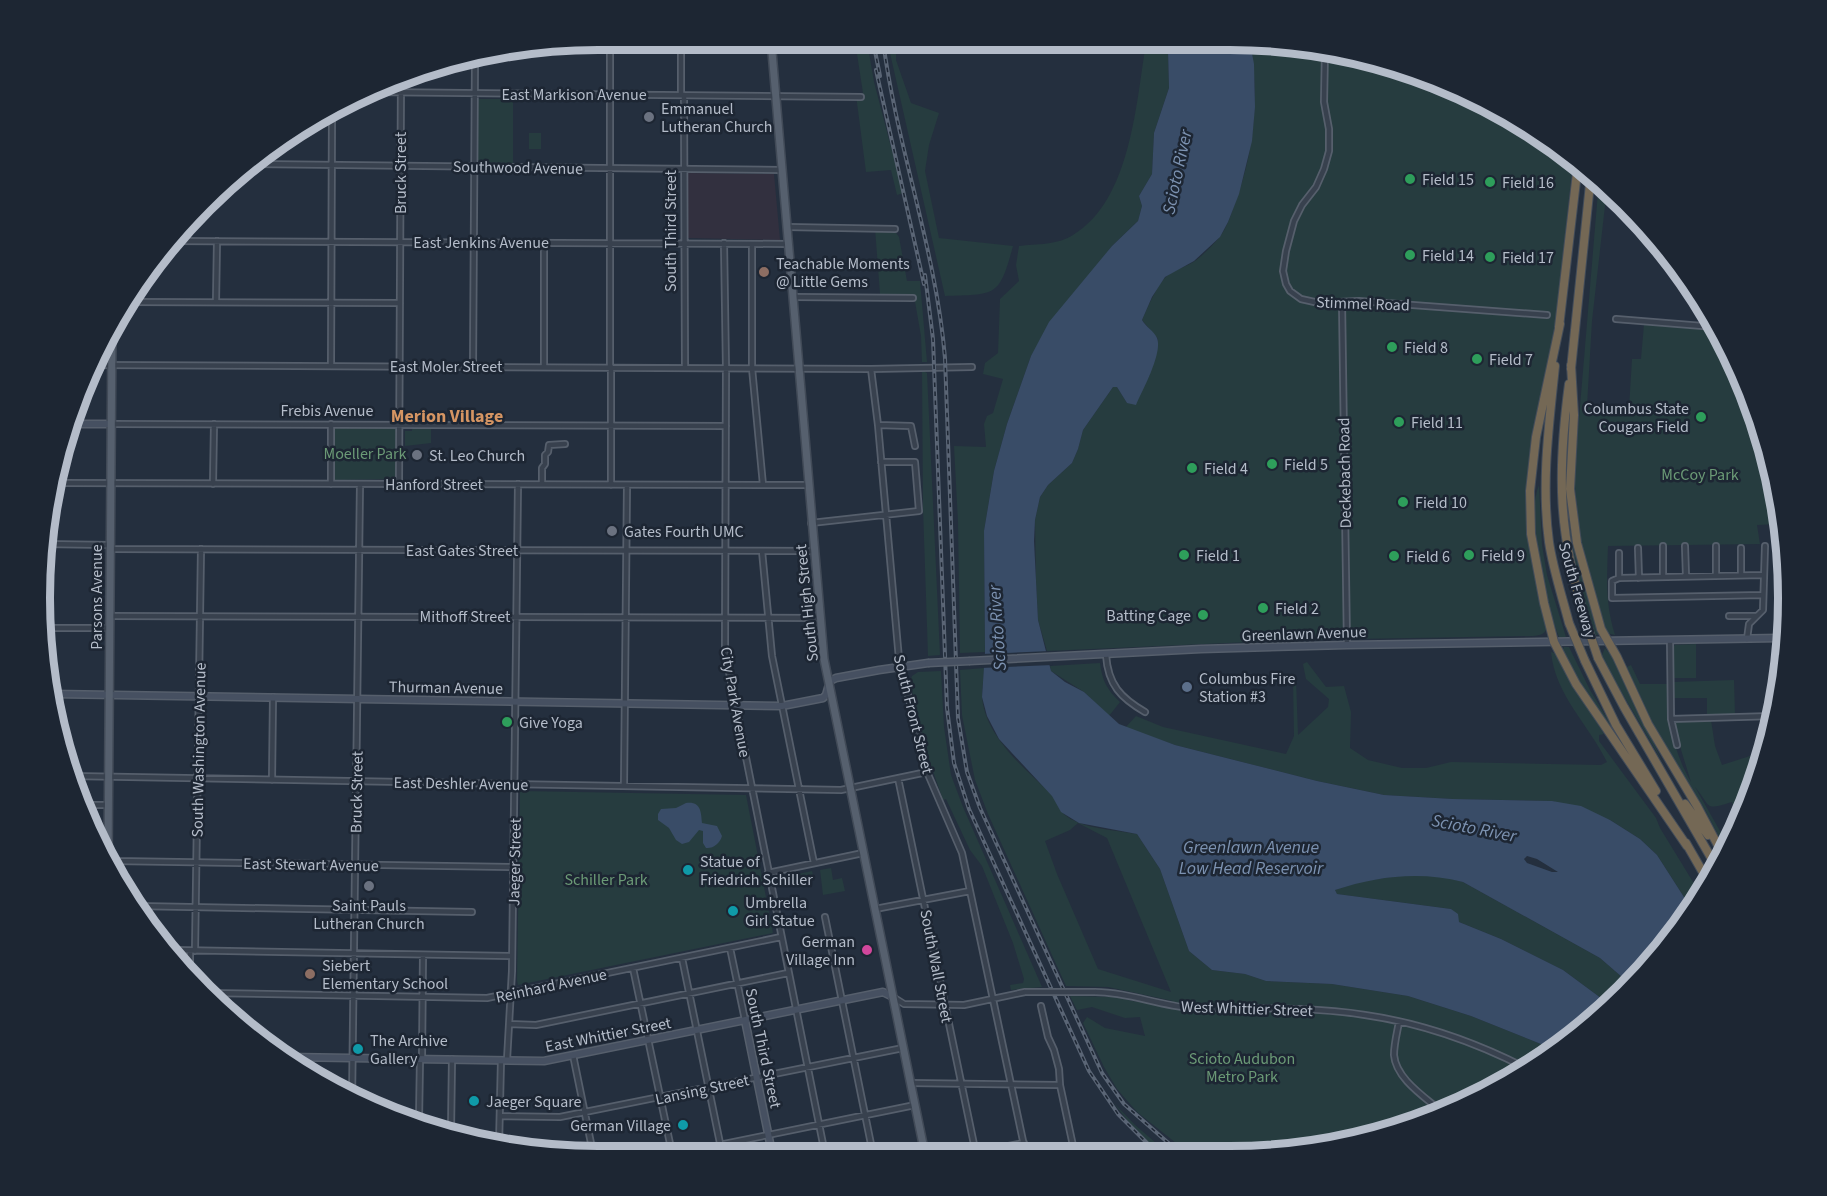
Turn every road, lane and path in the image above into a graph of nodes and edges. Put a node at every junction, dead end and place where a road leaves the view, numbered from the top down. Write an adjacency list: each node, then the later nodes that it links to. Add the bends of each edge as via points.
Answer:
1 (610, 50): 10 (street)
2 (681, 50): 11 (street, South Third Street)
3 (772, 50): 12 (main road, South High Street)
4 (1325, 58): 41 (street, Stimmel Road, via 1329,151 1316,187 1294,221 1283,271 1295,297)
5 (475, 64): 9 (street)
6 (401, 86): 8 (street, Bruck Street)
7 (386, 92): 8 (street, East Markison Avenue)
8 (401, 92): 9 (street, East Markison Avenue); 17 (street, Bruck Street)
9 (474, 93): 10 (street, East Markison Avenue); 18 (street)
10 (610, 94): 11 (street, East Markison Avenue); 19 (street)
11 (682, 95): 12 (street, East Markison Avenue); 20 (street, South Third Street)
12 (776, 96): 13 (street, East Markison Avenue); 21 (main road, South High Street)
13 (861, 97)
14 (332, 119): 16 (street)
15 (263, 164): 16 (street, Southwood Avenue)
16 (332, 165): 17 (street, Southwood Avenue); 28 (street)
17 (400, 166): 18 (street, Southwood Avenue); 29 (street, Bruck Street)
18 (474, 166): 19 (street, Southwood Avenue); 30 (street)
19 (610, 168): 20 (street, Southwood Avenue); 32 (street)
20 (683, 168): 21 (street, Southwood Avenue); 33 (street, South Third Street)
21 (782, 170): 24 (main road, South High Street)
22 (1577, 174): 46 (highway, South Freeway)
23 (1590, 185): 51 (highway, South Freeway)
24 (787, 227): 25 (street); 36 (main road, South High Street)
25 (895, 229)
26 (182, 241): 27 (street, East Jenkins Avenue)
27 (217, 241): 28 (street, East Jenkins Avenue); 40 (street)
28 (332, 241): 29 (street, East Jenkins Avenue); 42 (street)
29 (400, 242): 30 (street, East Jenkins Avenue); 43 (street, Bruck Street)
30 (474, 242): 31 (street, East Jenkins Avenue); 54 (street)
31 (544, 242): 32 (street, East Jenkins Avenue); 55 (street)
32 (610, 243): 33 (street, East Jenkins Avenue); 56 (street)
33 (683, 243): 34 (street, East Jenkins Avenue); 58 (street, South Third Street)
34 (724, 243): 35 (street, East Jenkins Avenue); 59 (street, City Park Avenue)
35 (752, 244): 36 (street, East Jenkins Avenue); 60 (street)
36 (789, 244): 37 (main road, South High Street)
37 (794, 297): 38 (street); 61 (main road, South High Street)
38 (913, 298)
39 (136, 302): 40 (street)
40 (216, 302): 42 (street)
41 (1342, 302): 44 (street, Stimmel Road); 130 (street, Deckebach Road)
42 (332, 303): 43 (street); 52 (street)
43 (400, 303): 53 (street, Bruck Street)
44 (1547, 315)
45 (1616, 320): 47 (street)
46 (1560, 324): 129 (highway, via 1536,437 1530,511 1535,563); 163 (highway, South Freeway, bridge, via 1547,443 1546,508 1569,623 1617,725)
47 (1705, 326)
48 (112, 344): 50 (main road, Parsons Avenue)
49 (101, 365): 50 (street, East Moler Street)
50 (112, 365): 52 (street, East Moler Street); 64 (main road, Parsons Avenue)
51 (1571, 365): 128 (highway, via 1574,415 1570,489 1577,543 1601,630); 148 (highway, South Freeway, bridge, via 1562,444 1561,500 1568,557 1598,658)
52 (331, 366): 53 (street, East Moler Street)
53 (400, 366): 54 (street, East Moler Street); 67 (street, Bruck Street)
54 (473, 367): 55 (street, East Moler Street)
55 (544, 367): 56 (street, East Moler Street)
56 (610, 367): 58 (street, East Moler Street); 68 (street)
57 (972, 367): 62 (street, East Moler Street)
58 (685, 368): 59 (street, East Moler Street)
59 (726, 368): 60 (street, East Moler Street); 70 (street, City Park Avenue)
60 (752, 368): 61 (street, East Moler Street); 85 (street)
61 (800, 368): 62 (street, East Moler Street); 86 (main road, South High Street)
62 (872, 369): 69 (street, South Front Street)
63 (78, 424): 64 (street, Frebis Avenue)
64 (111, 424): 65 (street, Frebis Avenue); 75 (main road, Parsons Avenue)
65 (214, 424): 66 (street, Frebis Avenue); 76 (street)
66 (331, 424): 67 (street, Frebis Avenue); 77 (street)
67 (400, 424): 68 (street, Frebis Avenue); 79 (street, Bruck Street)
68 (611, 424): 70 (street, Frebis Avenue); 82 (street)
69 (879, 425): 72 (street, via 911,426); 73 (street, South Front Street)
70 (726, 426): 84 (street, City Park Avenue)
71 (565, 444): 81 (street, via 549,445)
72 (915, 447)
73 (881, 462): 87 (street, South Front Street); 87 (street, via 915,462 920,510)
74 (62, 483): 75 (street, Hanford Street)
75 (111, 484): 76 (street, Hanford Street); 94 (main road, Parsons Avenue)
76 (213, 484): 77 (street, Hanford Street)
77 (331, 484): 78 (street, Hanford Street)
78 (360, 484): 79 (street, Hanford Street); 98 (street, Bruck Street)
79 (399, 484): 80 (street, Hanford Street)
80 (518, 484): 81 (street, Hanford Street); 99 (street, Jaeger Street)
81 (542, 484): 82 (street, Hanford Street)
82 (611, 484): 83 (street, Hanford Street)
83 (627, 484): 84 (street, Hanford Street); 100 (street)
84 (726, 485): 85 (street, Hanford Street); 101 (street, City Park Avenue)
85 (762, 485): 86 (street, Hanford Street)
86 (809, 485): 88 (main road, South High Street)
87 (885, 516): 88 (street); 132 (street, South Front Street)
88 (811, 523): 103 (main road, South High Street)
89 (52, 544): 94 (street, East Gates Street)
90 (1663, 546): 109 (street)
91 (1685, 546): 107 (street)
92 (1716, 546): 108 (street)
93 (1765, 546): 106 (street)
94 (110, 547): 97 (street, East Gates Street); 113 (main road, Parsons Avenue)
95 (1638, 548): 111 (street)
96 (1741, 548): 105 (street)
97 (201, 549): 98 (street, East Gates Street); 114 (street, South Washington Avenue)
98 (360, 550): 99 (street, East Gates Street); 115 (street, Bruck Street)
99 (518, 550): 100 (street, East Gates Street); 116 (street, Jaeger Street)
100 (627, 550): 101 (street, East Gates Street); 119 (street)
101 (725, 551): 102 (street, East Gates Street); 120 (street, City Park Avenue)
102 (762, 551): 103 (street, East Gates Street); 121 (street)
103 (813, 551): 122 (main road, South High Street)
104 (1619, 553): 110 (street)
105 (1741, 575): 106 (street); 108 (street)
106 (1763, 575): 112 (street)
107 (1686, 576): 108 (street); 109 (street)
108 (1716, 576)
109 (1664, 577): 111 (street)
110 (1619, 578): 111 (street); 112 (street, via 1612,581 1612,598)
111 (1639, 578)
112 (1763, 596): 118 (street, via 1763,610)
113 (110, 616): 114 (street, Mithoff Street); 124 (main road, Parsons Avenue)
114 (200, 616): 115 (street, Mithoff Street); 136 (street, South Washington Avenue)
115 (358, 616): 116 (street, Mithoff Street); 138 (street, Bruck Street)
116 (517, 616): 119 (street, Mithoff Street); 139 (street, Jaeger Street)
117 (1729, 616): 118 (street)
118 (1756, 616): 126 (street, via 1748,627)
119 (627, 617): 120 (street, Mithoff Street); 140 (street)
120 (725, 618): 121 (street, Mithoff Street); 141 (street, City Park Avenue, via 725,655)
121 (768, 618): 122 (street, Mithoff Street); 142 (street)
122 (820, 618): 133 (main road, South High Street)
123 (51, 628): 124 (street)
124 (110, 628): 135 (main road, Parsons Avenue)
125 (1776, 638): 126 (street, Greenlawn Avenue)
126 (1747, 639): 127 (street, Greenlawn Avenue)
127 (1670, 640): 128 (street, Greenlawn Avenue); 145 (street)
128 (1608, 641): 129 (street, Greenlawn Avenue); 164 (highway, via 1648,724)
129 (1554, 642): 130 (street, Greenlawn Avenue); 163 (highway, via 1576,684)
130 (1347, 645): 131 (street, Greenlawn Avenue)
131 (1107, 655): 132 (street, Greenlawn Avenue, bridge); 143 (street, via 1117,690)
132 (902, 666): 133 (street, Greenlawn Avenue, via 836,678); 147 (street, South Front Street)
133 (829, 686): 142 (street, Thurman Avenue, via 823,698); 158 (main road, South High Street)
134 (58, 694): 135 (street, Thurman Avenue)
135 (109, 694): 136 (street, Thurman Avenue); 150 (main road, Parsons Avenue)
136 (198, 696): 137 (street, Thurman Avenue); 152 (street, South Washington Avenue)
137 (273, 698): 138 (street, Thurman Avenue); 153 (street)
138 (357, 699): 139 (street, Thurman Avenue); 154 (street, Bruck Street)
139 (516, 701): 140 (street, Thurman Avenue); 155 (street, Jaeger Street)
140 (626, 703): 141 (street, Thurman Avenue); 156 (street)
141 (735, 705): 142 (street, Thurman Avenue); 157 (street, City Park Avenue)
142 (782, 706): 159 (street)
143 (1145, 712)
144 (1764, 716): 145 (street)
145 (1671, 719): 146 (street)
146 (1677, 745)
147 (927, 772): 151 (street, East Deshler Avenue); 175 (street, South Front Street, via 957,838)
148 (1662, 774): 165 (highway); 167 (highway, South Freeway)
149 (80, 777): 150 (street, East Deshler Avenue)
150 (109, 777): 152 (street, East Deshler Avenue); 161 (main road, Parsons Avenue)
151 (898, 778): 158 (street, East Deshler Avenue); 176 (street, South Wall Street)
152 (197, 779): 153 (street, East Deshler Avenue); 169 (street, South Washington Avenue)
153 (272, 780): 154 (street, East Deshler Avenue)
154 (356, 781): 155 (street, East Deshler Avenue); 171 (street, Bruck Street)
155 (515, 784): 156 (street, East Deshler Avenue); 172 (street, Jaeger Street)
156 (624, 786): 157 (street, East Deshler Avenue)
157 (752, 788): 159 (street, East Deshler Avenue); 173 (street, City Park Avenue)
158 (850, 788): 159 (street, East Deshler Avenue); 166 (main road, South High Street)
159 (799, 789): 170 (street)
160 (90, 805): 161 (street)
161 (108, 805): 162 (main road, Parsons Avenue)
162 (107, 843)
163 (1687, 846): 174 (highway, South Freeway)
164 (1718, 846)
165 (1717, 848)
166 (863, 853): 170 (street); 179 (main road, South High Street)
167 (1712, 858)
168 (117, 861): 169 (street, East Stewart Avenue)
169 (196, 862): 171 (street, East Stewart Avenue); 178 (street, South Washington Avenue)
170 (814, 863): 173 (street)
171 (355, 865): 172 (street, East Stewart Avenue); 180 (street, Bruck Street)
172 (513, 867): 189 (street, Jaeger Street)
173 (768, 873): 183 (street, City Park Avenue)
174 (1703, 873)
175 (970, 891): 176 (street); 201 (street, South Front Street)
176 (923, 900): 179 (street); 204 (street, South Wall Street)
177 (144, 906): 178 (street)
178 (195, 906): 180 (street); 186 (street, South Washington Avenue)
179 (875, 909): 200 (main road, South High Street)
180 (354, 910): 181 (street); 187 (street, Bruck Street)
181 (472, 912)
182 (825, 917): 202 (street)
183 (781, 937): 184 (street, Reinhard Avenue); 193 (street, City Park Avenue)
184 (730, 948): 190 (street, Reinhard Avenue); 194 (street, South Third Street)
185 (178, 950): 186 (street)
186 (192, 951): 187 (street); 191 (street, South Washington Avenue)
187 (354, 954): 188 (street); 198 (street, Bruck Street)
188 (423, 955): 189 (street); 199 (street)
189 (512, 956): 196 (street, Jaeger Street)
190 (682, 958): 192 (street, Reinhard Avenue); 197 (street)
191 (191, 965)
192 (633, 968): 196 (street, Reinhard Avenue); 203 (street)
193 (788, 973): 194 (street); 206 (street, City Park Avenue)
194 (737, 984): 197 (street); 207 (street, South Third Street)
195 (218, 993): 198 (street, Reinhard Avenue)
196 (510, 993): 199 (street, Reinhard Avenue, via 487,998); 209 (street, Jaeger Street)
197 (689, 994): 203 (street); 210 (street)
198 (353, 996): 199 (street, Reinhard Avenue); 215 (street, Bruck Street)
199 (423, 997): 217 (street)
200 (893, 997): 202 (street, East Whittier Street, via 884,992); 204 (street, West Whittier Street, via 902,1004); 212 (main road, South High Street)
201 (992, 999): 204 (street, West Whittier Street); 208 (street, West Whittier Street, bridge, via 1025,992 1117,993 1180,1007 1330,1011); 225 (street, South Front Street)
202 (842, 1001): 206 (street, East Whittier Street); 216 (street)
203 (641, 1004): 209 (street, via 536,1025); 211 (street)
204 (945, 1005): 224 (street, South Wall Street)
205 (1041, 1006): 226 (street)
206 (796, 1010): 207 (street, East Whittier Street); 221 (street, City Park Avenue)
207 (745, 1020): 210 (street, East Whittier Street); 222 (street, South Third Street)
208 (1399, 1022): 220 (street, West Whittier Street, via 1460,1039); 231 (street, via 1394,1047 1396,1065)
209 (509, 1024): 219 (street, Jaeger Street)
210 (697, 1030): 211 (street, East Whittier Street); 228 (street)
211 (649, 1040): 213 (street, East Whittier Street); 229 (street)
212 (903, 1048): 216 (street, Lansing Street); 223 (main road, South High Street)
213 (573, 1055): 219 (street, East Whittier Street, via 544,1061); 232 (street)
214 (298, 1057): 215 (street, East Whittier Street)
215 (352, 1058): 217 (street, East Whittier Street); 227 (street, Bruck Street)
216 (854, 1058): 221 (street, Lansing Street); 233 (street)
217 (421, 1059): 218 (street, East Whittier Street); 234 (street)
218 (452, 1059): 219 (street, East Whittier Street); 237 (street)
219 (504, 1060): 235 (street, Jaeger Street)
220 (1518, 1064)
221 (807, 1067): 222 (street, Lansing Street); 236 (street, City Park Avenue)
222 (756, 1077): 228 (street, Lansing Street); 238 (street, South Third Street)
223 (910, 1083): 224 (street); 230 (main road, South High Street)
224 (961, 1083): 225 (street); 249 (street, South Wall Street)
225 (1011, 1084): 226 (street); 240 (street, South Front Street)
226 (1060, 1085): 252 (street)
227 (352, 1088)
228 (708, 1088): 229 (street, Lansing Street); 241 (street)
229 (660, 1097): 232 (street, Lansing Street); 243 (street)
230 (915, 1105): 233 (street); 248 (main road, South High Street)
231 (1436, 1106)
232 (585, 1112): 235 (street, Lansing Street, via 555,1118); 242 (street)
233 (865, 1115): 236 (street); 247 (street)
234 (419, 1116)
235 (500, 1116): 239 (street, Jaeger Street)
236 (819, 1125): 238 (street); 246 (street, City Park Avenue)
237 (451, 1126)
238 (768, 1135): 241 (street); 245 (street, South Third Street)
239 (499, 1137)
240 (1024, 1143): 250 (street); 251 (street, South Front Street)
241 (720, 1145): 244 (street)
242 (592, 1146)
243 (670, 1146)
244 (715, 1146)
245 (770, 1146)
246 (823, 1146)
247 (871, 1146)
248 (923, 1146)
249 (974, 1146)
250 (1011, 1146)
251 (1024, 1146)
252 (1073, 1146)

